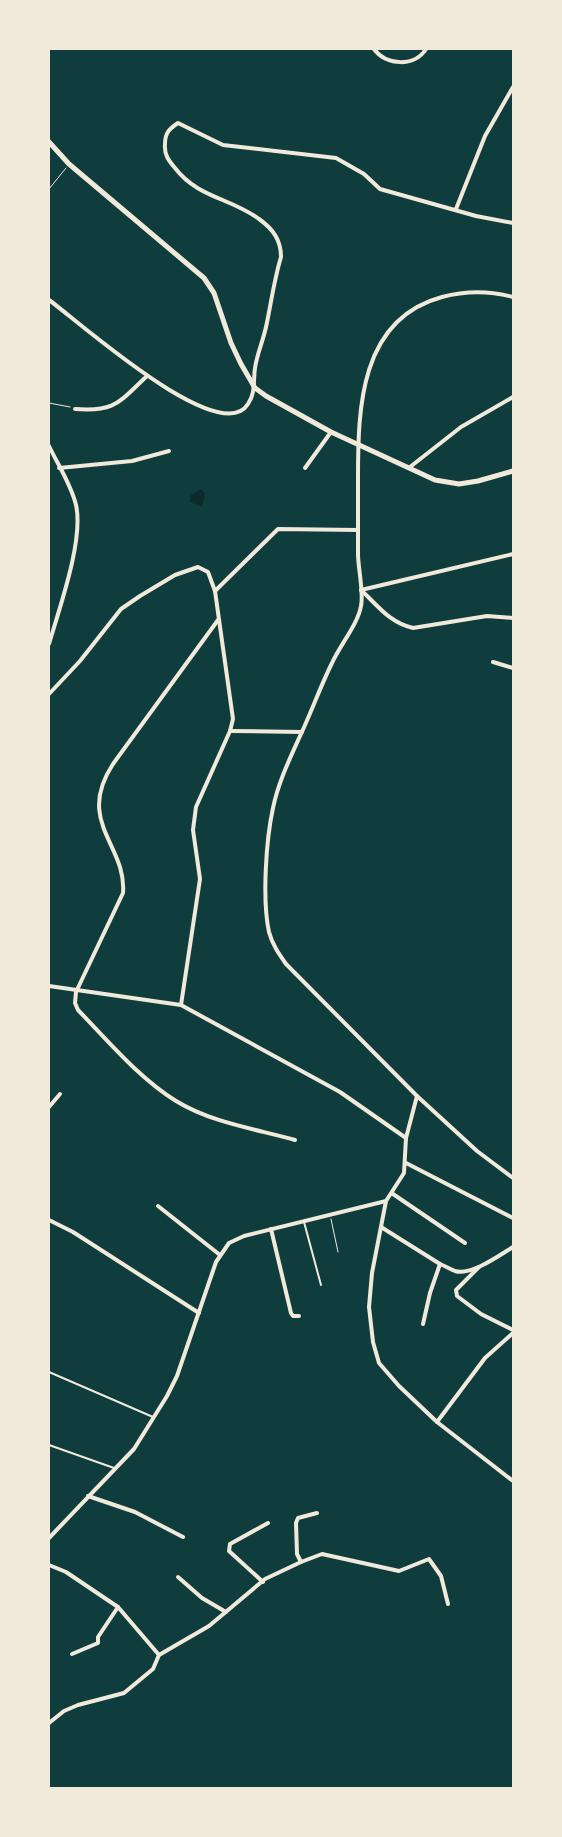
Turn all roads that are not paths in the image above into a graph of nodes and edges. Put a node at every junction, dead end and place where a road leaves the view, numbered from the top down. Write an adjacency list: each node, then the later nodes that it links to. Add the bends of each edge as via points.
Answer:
1 (374, 49): 2 (street, via 384,58 407,62 418,58)
2 (426, 49)
3 (513, 86): 5 (street, via 485,136)
4 (49, 142): 10 (street, via 69,164 204,278 214,294 231,344)
5 (456, 209): 6 (street); 10 (street, via 380,188 364,174 336,158 223,144 178,123 169,129 164,148 168,160 182,179 258,218 280,242 281,257 255,368)
6 (513, 223)
7 (513, 297): 14 (street, via 498,293 448,296 420,304 405,315 382,340 364,382)
8 (49, 300): 9 (street)
9 (146, 377): 10 (street, via 205,410 225,415 245,409); 12 (street, via 109,408)
10 (255, 388): 13 (street)
11 (513, 397): 17 (street, via 461,427)
12 (75, 409)
13 (331, 432): 14 (street); 19 (street)
14 (358, 444): 17 (street); 21 (street)
15 (49, 446): 18 (street)
16 (169, 451): 18 (street, via 132,461)
17 (410, 467): 20 (street, via 448,484 478,481)
18 (59, 468): 27 (street, via 76,505 77,529 68,582)
19 (305, 468)
20 (513, 471)
21 (358, 530): 23 (street); 24 (street, via 278,529)
22 (513, 554): 23 (street)
23 (361, 590): 25 (street, via 402,626 413,628 479,617); 32 (street, via 360,610 332,662)
24 (215, 591): 26 (street); 30 (street, via 208,572 198,567 175,575 140,596 120,609 80,661)
25 (513, 618)
26 (218, 620): 31 (street, via 234,711); 34 (street, via 105,779 101,825 123,877 123,893)
27 (49, 644)
28 (493, 662): 29 (street)
29 (513, 668)
30 (49, 694)
31 (230, 731): 32 (street); 35 (street, via 194,818 200,879)
32 (302, 732): 37 (street, via 273,808 266,885 270,933 275,949 286,964)
33 (49, 986): 34 (street)
34 (76, 992): 35 (street); 40 (street, via 78,1010 131,1064 175,1101 226,1122)
35 (181, 1004): 39 (street, via 340,1092)
36 (60, 1094): 38 (street)
37 (417, 1096): 39 (street); 42 (street, via 477,1151)
38 (49, 1107)
39 (406, 1138): 41 (street)
40 (295, 1140)
41 (406, 1162): 43 (street); 46 (street)
42 (513, 1178)
43 (393, 1194): 44 (street); 51 (street)
44 (386, 1201): 48 (street); 49 (street)
45 (158, 1206): 53 (street)
46 (513, 1218)
47 (49, 1220): 57 (street)
48 (304, 1222): 50 (street); 56 (lane)
49 (381, 1227): 54 (street); 63 (street, via 369,1307 373,1342 383,1369)
50 (271, 1229): 53 (street, via 233,1240); 58 (street, via 291,1313)
51 (465, 1243)
52 (513, 1247): 55 (street)
53 (220, 1256): 57 (street)
54 (440, 1264): 55 (street, via 456,1271); 59 (street)
55 (479, 1267): 60 (street, via 456,1290 457,1296)
56 (321, 1285)
57 (199, 1313): 62 (street, via 177,1376)
58 (299, 1316)
59 (423, 1324)
60 (513, 1332): 63 (street, via 485,1358)
61 (49, 1372): 62 (lane)
62 (153, 1417): 65 (street, via 134,1448)
63 (437, 1422): 66 (street)
64 (49, 1446): 65 (lane)
65 (114, 1468): 67 (street)
66 (513, 1481)
67 (88, 1496): 70 (street, via 136,1512); 71 (street)
68 (317, 1513): 72 (street, via 298,1518 296,1523 297,1554)
69 (268, 1523): 75 (street, via 230,1544 229,1551)
70 (183, 1537)
71 (49, 1538)
72 (301, 1562): 75 (street); 76 (street, via 322,1554 399,1571 429,1559 441,1576)
73 (49, 1565): 77 (street, via 66,1572)
74 (178, 1577): 78 (street, via 202,1598)
75 (263, 1582): 78 (street)
76 (448, 1604)
77 (118, 1607): 79 (street, via 98,1637 98,1643); 80 (street)
78 (226, 1612): 80 (street)
79 (72, 1654)
80 (159, 1655): 81 (street, via 152,1669 124,1693 78,1705)
81 (49, 1723)

